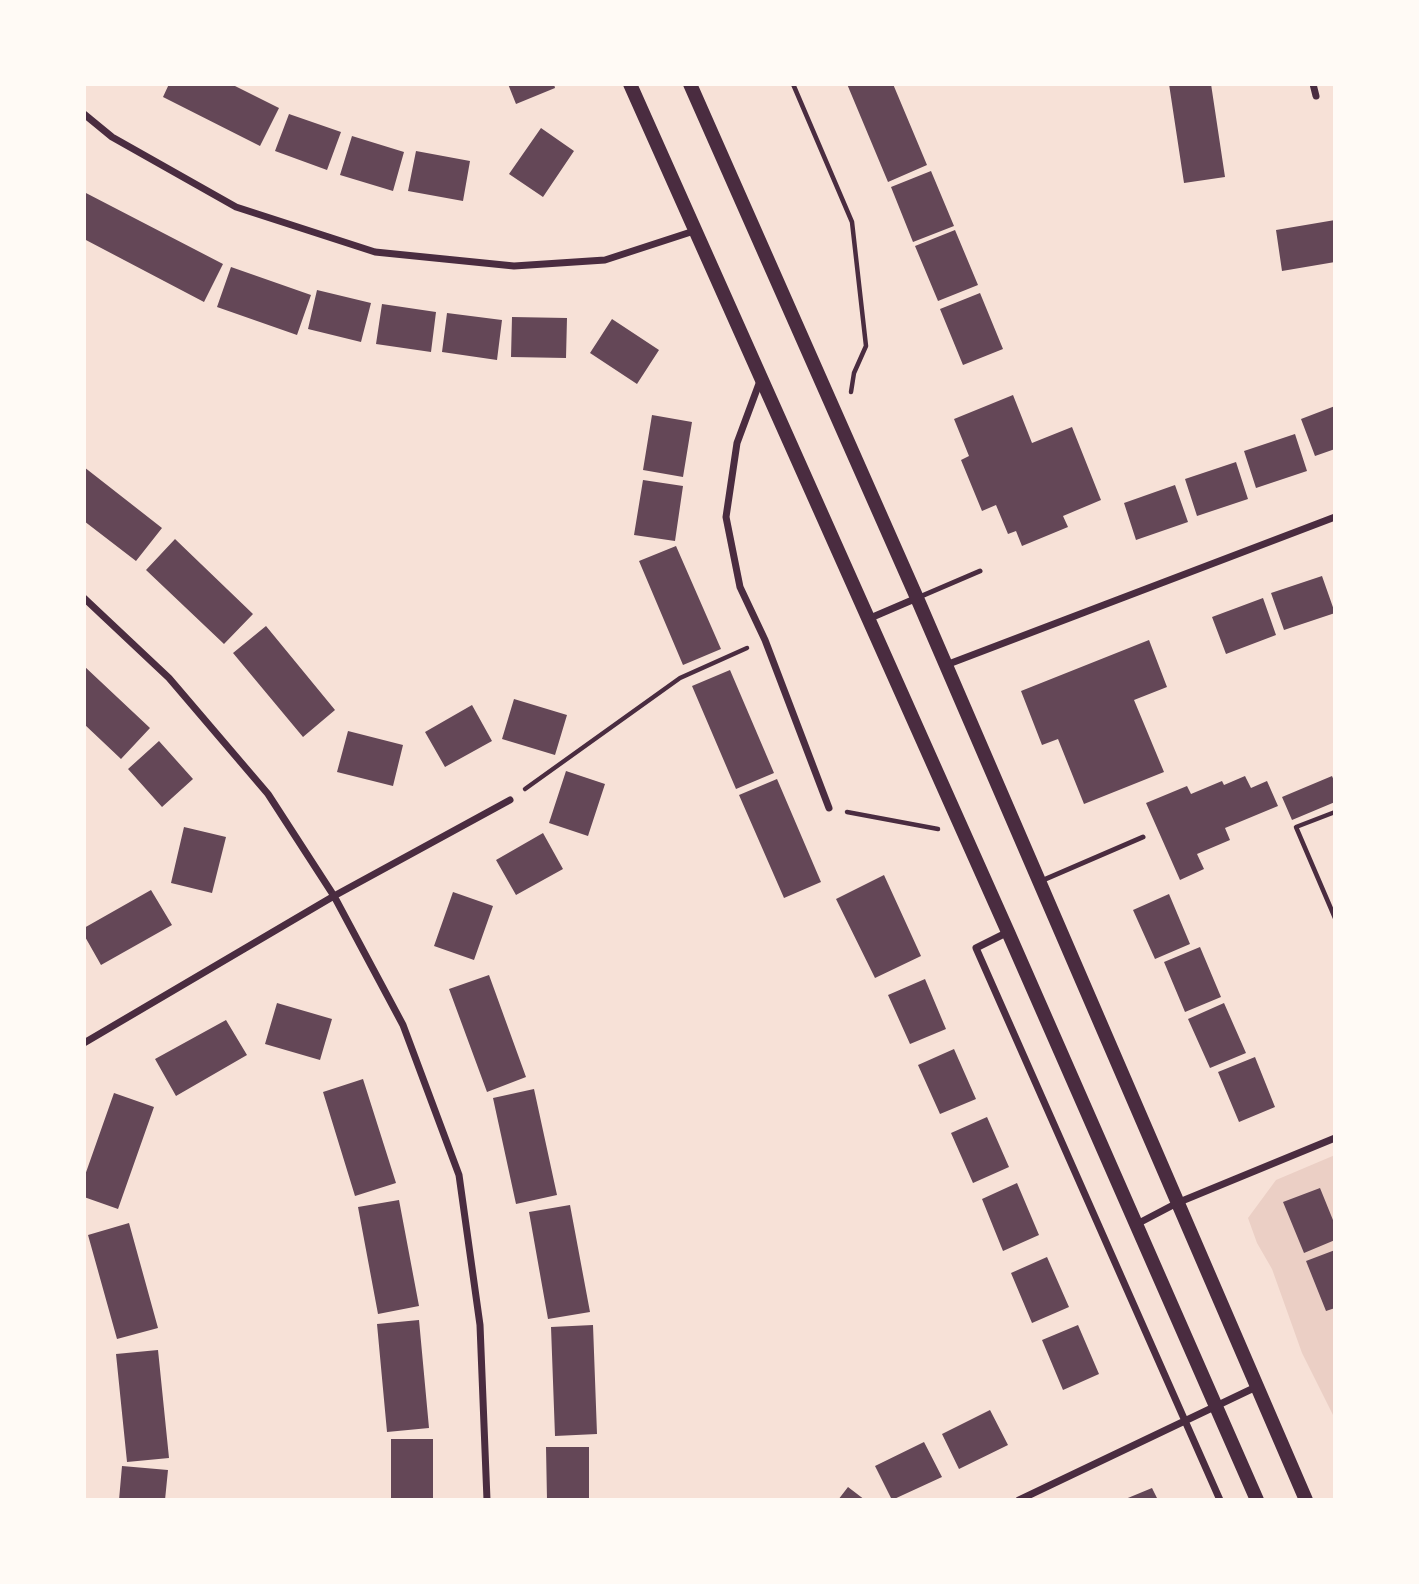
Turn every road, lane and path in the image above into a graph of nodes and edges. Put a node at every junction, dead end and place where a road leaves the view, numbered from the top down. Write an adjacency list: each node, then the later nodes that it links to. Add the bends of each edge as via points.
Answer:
1 (630, 84): 7 (main road)
2 (690, 84): 9 (main road)
3 (793, 84): 9 (path, via 852,222 866,346 854,373)
4 (1313, 84): 5 (street)
5 (1316, 96)
6 (84, 114): 7 (street, via 112,137 236,207 375,252 514,266 605,260)
7 (694, 231): 8 (main road)
8 (760, 380): 14 (main road); 15 (street, via 737,443 726,517 740,587)
9 (843, 431): 13 (main road)
10 (1335, 517): 16 (street)
11 (979, 571): 13 (lane)
12 (84, 598): 23 (street, via 169,678 268,794)
13 (918, 598): 14 (street); 16 (main road)
14 (868, 619): 20 (main road)
15 (765, 640): 17 (path, via 680,678); 18 (street)
16 (945, 665): 22 (main road)
17 (510, 800): 23 (street)
18 (829, 808): 20 (path)
19 (1335, 812): 24 (path, via 1296,827)
20 (964, 834): 25 (main road)
21 (1143, 837): 22 (lane)
22 (1038, 882): 28 (main road)
23 (334, 896): 26 (street); 33 (street, via 403,1025 459,1175 480,1325)
24 (1335, 918)
25 (1008, 932): 29 (main road); 32 (street, via 976,948)
26 (84, 1043)
27 (1335, 1138): 28 (street)
28 (1177, 1203): 29 (street); 30 (main road)
29 (1136, 1224): 31 (main road)
30 (1256, 1387): 31 (street); 37 (main road)
31 (1216, 1406): 32 (street); 36 (main road)
32 (1184, 1419): 34 (street); 35 (street)
33 (487, 1500)
34 (1019, 1500)
35 (1220, 1500)
36 (1257, 1500)
37 (1306, 1500)

